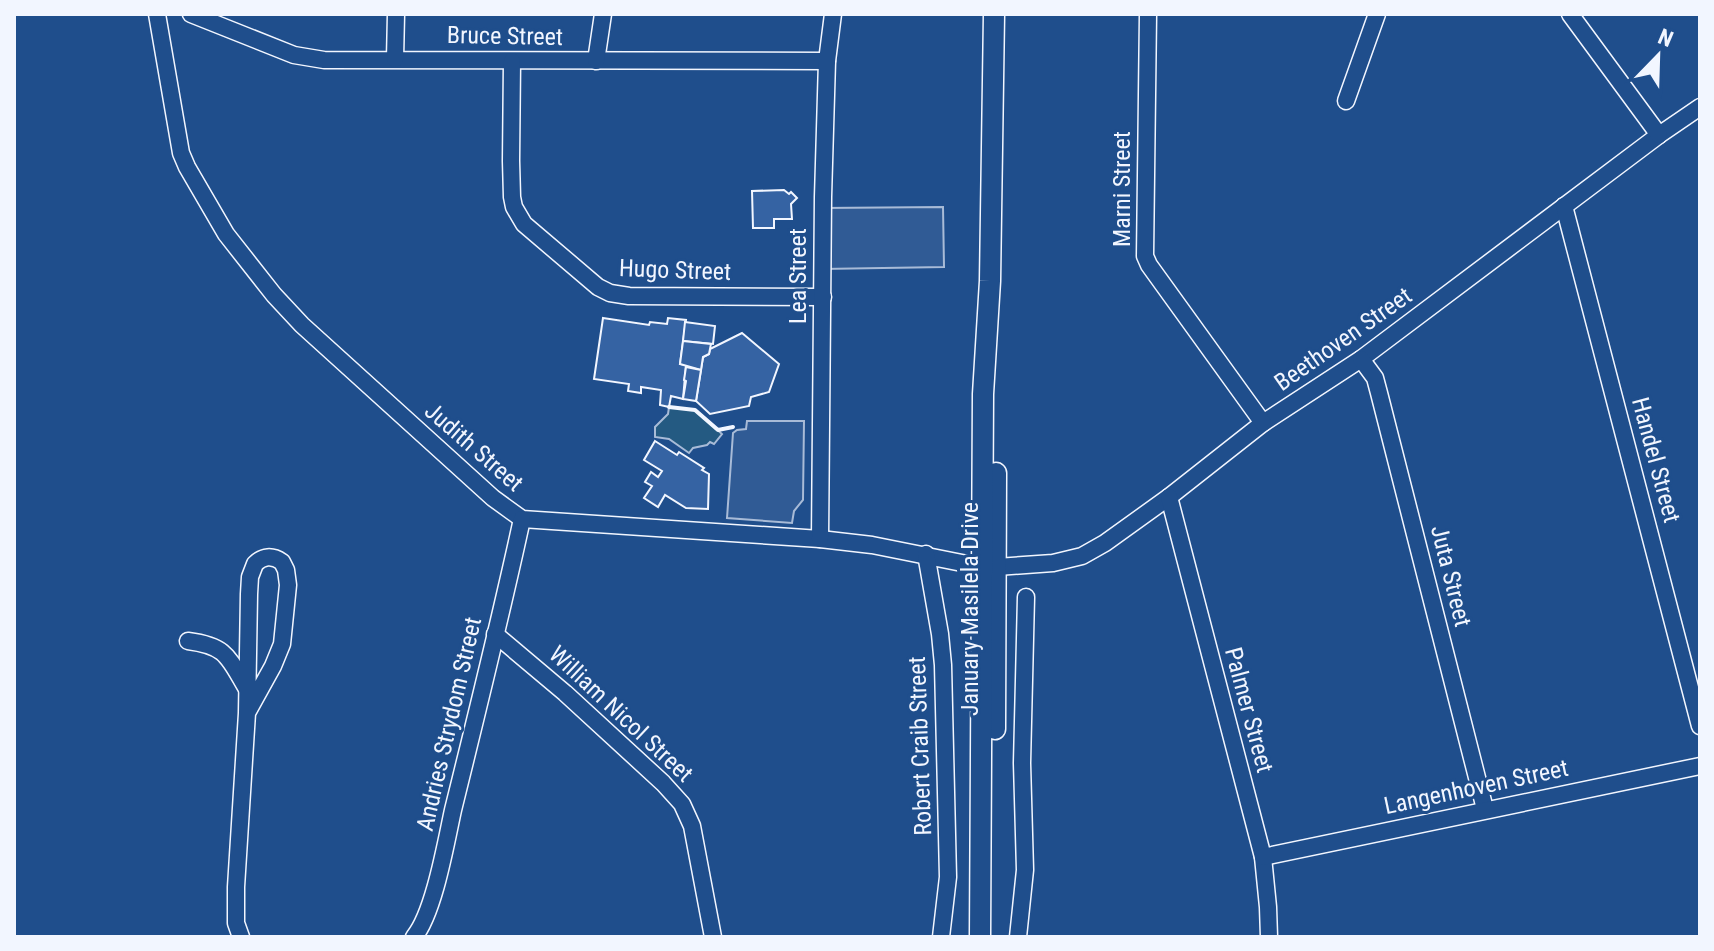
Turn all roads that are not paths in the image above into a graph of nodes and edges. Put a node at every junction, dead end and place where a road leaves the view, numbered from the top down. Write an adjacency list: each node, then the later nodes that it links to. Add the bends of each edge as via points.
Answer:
1 (157, 14): 22 (street, Judith Street, via 181,153 226,234 302,325)
2 (191, 14): 10 (street, Bruce Street, via 294,55)
3 (396, 14): 10 (street)
4 (603, 14): 12 (street)
5 (833, 14): 13 (street, Lea Street)
6 (994, 14): 25 (main road, January Masilela Drive, via 990,281 996,394)
7 (1148, 14): 20 (street, Marni Street, via 1145,256)
8 (1377, 14): 14 (street)
9 (1570, 14): 16 (street)
10 (395, 59): 11 (street, Bruce Street)
11 (512, 61): 12 (street, Bruce Street); 18 (street, Hugo Street, via 514,207 524,224 598,287 629,296)
12 (596, 61): 13 (street, Bruce Street)
13 (827, 61): 18 (street, Lea Street)
14 (1346, 101)
15 (1700, 107): 16 (street, Beethoven Street)
16 (1659, 135): 17 (street, Beethoven Street)
17 (1564, 206): 19 (street, Beethoven Street); 31 (street, Handel Street)
18 (823, 297): 23 (street, Lea Street)
19 (1361, 359): 20 (street, Beethoven Street); 33 (street, Juta Street, via 1375,378)
20 (1263, 423): 21 (street, Beethoven Street)
21 (1169, 497): 25 (street, Beethoven Street, via 1082,556 1042,565); 34 (street, Palmer Street)
22 (522, 519): 23 (street, Judith Street); 27 (street, Andries Strydom Street)
23 (820, 539): 24 (street, Judith Street)
24 (926, 554): 25 (street, Judith Street); 38 (street, Robert Craib Street, via 943,665 948,877)
25 (989, 567): 39 (main road, January Masilela Drive); 40 (main road, January Masilela Drive, via 994,752)
26 (1026, 597): 41 (street, via 1025,870)
27 (495, 634): 36 (street, Andries Strydom Street, via 431,898); 37 (street, William Nicol Street, via 682,804 692,826)
28 (188, 641): 29 (street, via 222,650)
29 (247, 689): 30 (street); 30 (street, via 252,571 259,560 273,557 282,562 287,576 283,638)
30 (247, 713): 35 (street, via 236,887)
31 (1700, 726)
32 (1700, 766): 33 (street, Langenhoven Street)
33 (1485, 809): 34 (street, Langenhoven Street)
34 (1263, 857): 42 (street, Palmer Street)
35 (241, 937)
36 (414, 937)
37 (713, 937)
38 (941, 937)
39 (980, 937)
40 (988, 937)
41 (1018, 937)
42 (1269, 937)

